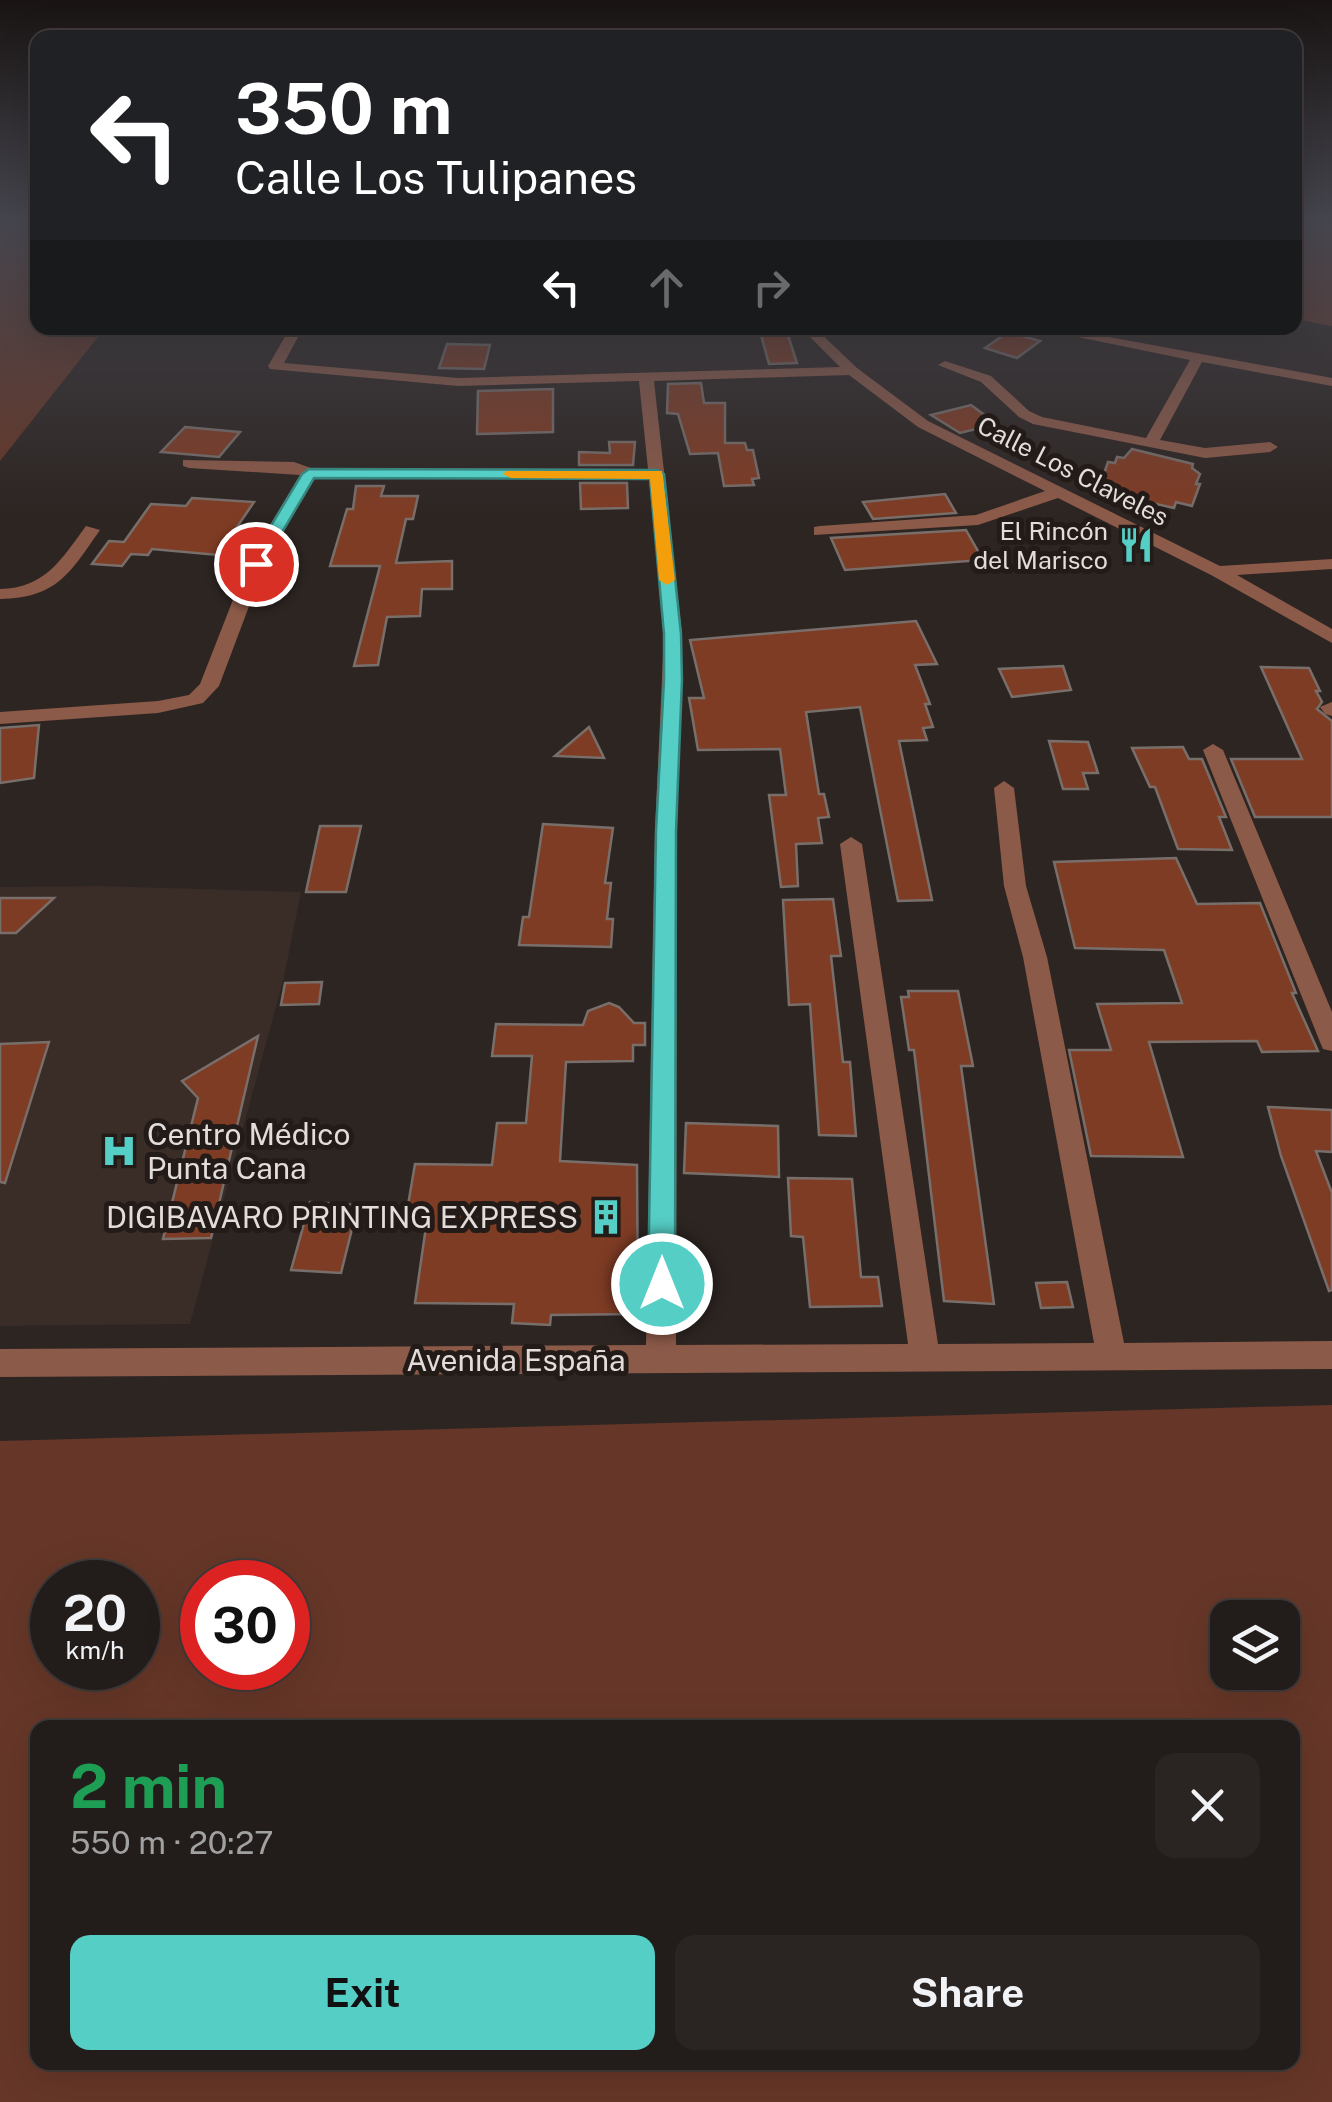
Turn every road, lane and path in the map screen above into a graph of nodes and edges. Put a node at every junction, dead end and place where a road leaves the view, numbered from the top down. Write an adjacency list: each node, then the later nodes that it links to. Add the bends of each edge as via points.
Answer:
1 (292, 335): 7 (street, via 275,366 458,382)
2 (815, 335): 6 (street, Calle Los Claveles)
3 (1079, 335): 4 (street)
4 (1198, 357): 8 (street); 9 (street)
5 (945, 364): 9 (street, via 986,379 1038,421)
6 (852, 371): 7 (street); 14 (street, Calle Los Claveles, via 922,424)
7 (646, 376): 13 (street)
8 (1332, 382)
9 (1151, 444): 10 (street, via 1206,453)
10 (1270, 447)
11 (189, 463): 12 (street, via 294,467)
12 (309, 474): 13 (street); 21 (street, via 256,564 209,686 196,699)
13 (657, 474): 29 (street, via 673,680)
14 (1059, 492): 16 (street, via 978,520); 18 (street, Calle Los Claveles)
15 (92, 530): 19 (street, via 46,589)
16 (820, 531)
17 (1332, 564): 18 (street)
18 (1217, 571): 20 (street, Calle Los Claveles)
19 (0, 594)
20 (1332, 637)
21 (0, 718)
22 (1214, 750): 25 (street)
23 (1004, 788): 27 (street, via 1015,886 1035,957)
24 (851, 844): 28 (street)
25 (1332, 1042)
26 (1332, 1355): 27 (street, Avenida España)
27 (1112, 1357): 28 (street, Avenida España)
28 (925, 1359): 29 (street, Avenida España)
29 (660, 1360): 30 (street, Avenida España)
30 (0, 1363)

